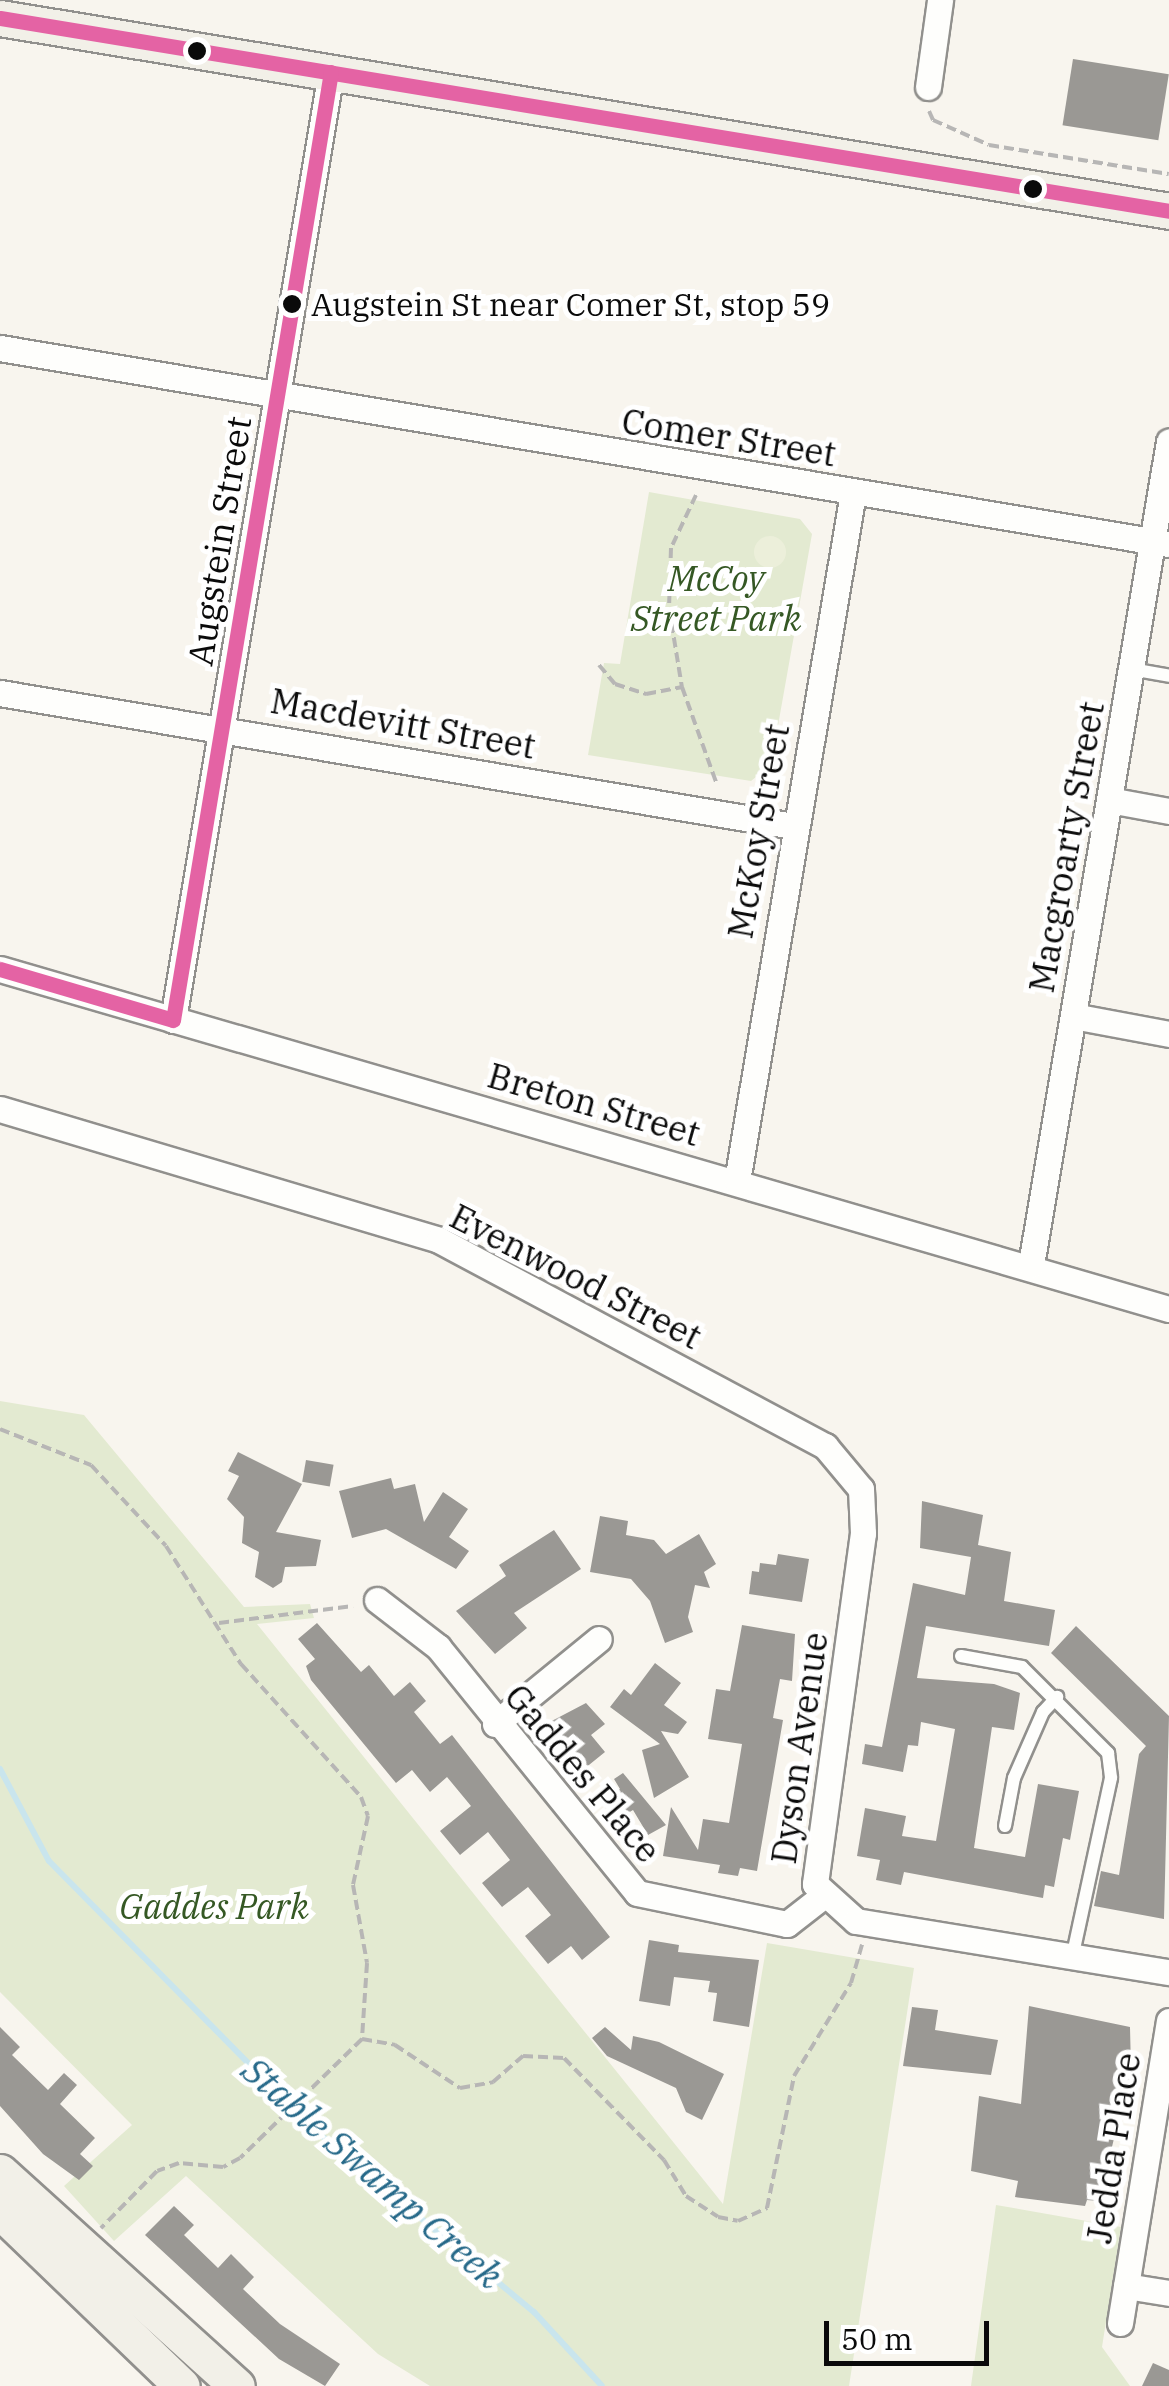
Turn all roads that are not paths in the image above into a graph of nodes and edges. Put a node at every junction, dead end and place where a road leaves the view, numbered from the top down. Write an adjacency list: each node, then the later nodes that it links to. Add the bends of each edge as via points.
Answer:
1 (940, 0): 4 (street)
2 (0, 18): 3 (main road)
3 (331, 72): 5 (main road); 7 (street, Augstein Street)
4 (928, 86)
5 (1169, 210)
6 (0, 348): 7 (street, Comer Street)
7 (279, 395): 9 (street, Comer Street); 14 (street, Augstein Street)
8 (1169, 440): 10 (street, Macgroarty Street)
9 (854, 493): 10 (street, Comer Street); 17 (street, McKoy Street)
10 (1160, 542): 11 (street, Macgroarty Street)
11 (1132, 670): 12 (lane); 15 (street, Macgroarty Street)
12 (1169, 676)
13 (0, 694): 14 (street, Macdevitt Street)
14 (224, 728): 17 (street, Macdevitt Street); 20 (street, Augstein Street)
15 (1109, 800): 16 (street); 19 (street, Macgroarty Street)
16 (1169, 811)
17 (794, 826): 23 (street, McKoy Street)
18 (0, 968): 20 (street, Breton Street)
19 (1073, 1016): 21 (street); 24 (street, Macgroarty Street)
20 (173, 1020): 23 (street, Breton Street)
21 (1169, 1034)
22 (0, 1109): 26 (street, Evenwood Street, via 439,1240 825,1446)
23 (737, 1181): 24 (street, Breton Street)
24 (1031, 1266): 25 (street, Breton Street)
25 (1169, 1309)
26 (862, 1490): 33 (street, Dyson Avenue, via 860,1556 814,1884)
27 (377, 1600): 31 (street, Gaddes Place, via 438,1647)
28 (599, 1639): 31 (street)
29 (961, 1656): 30 (lane, via 1022,1667)
30 (1056, 1697): 32 (lane, via 1014,1778); 34 (lane, via 1097,1736 1108,1753 1111,1778)
31 (495, 1724): 33 (street, Gaddes Place, via 636,1893 787,1924)
32 (1005, 1826)
33 (823, 1896): 34 (street, Dyson Avenue, via 856,1921)
34 (1073, 1954): 35 (street, Dyson Avenue)
35 (1169, 1972)
36 (1169, 2021): 39 (street, Jedda Place)
37 (0, 2172): 43 (main road)
38 (5, 2228): 42 (main road)
39 (1126, 2286): 40 (street, Jedda Place); 41 (street, Jedda Place)
40 (1169, 2294)
41 (1120, 2323)
42 (182, 2386)
43 (237, 2386)

